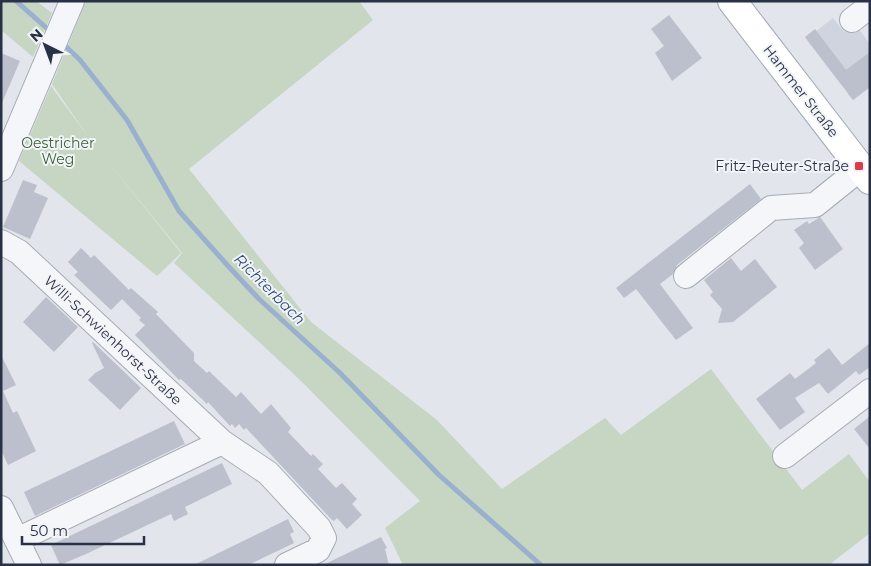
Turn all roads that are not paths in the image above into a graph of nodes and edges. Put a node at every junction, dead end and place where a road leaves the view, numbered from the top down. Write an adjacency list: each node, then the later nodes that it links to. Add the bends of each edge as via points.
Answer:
1 (72, 1): 3 (street)
2 (732, 1): 4 (main road, Hammer Straße)
3 (2, 167)
4 (865, 174): 6 (street, via 815,205 771,208)
5 (1, 242): 8 (street, Willi-Schwienhorst-Straße, via 19,252)
6 (686, 276)
7 (870, 391): 9 (street)
8 (222, 442): 11 (street); 13 (street, Willi-Schwienhorst-Straße, via 268,473 319,528 324,538 318,550)
9 (785, 456)
10 (1, 508): 11 (street)
11 (17, 540): 12 (street)
12 (28, 565)
13 (287, 565)

